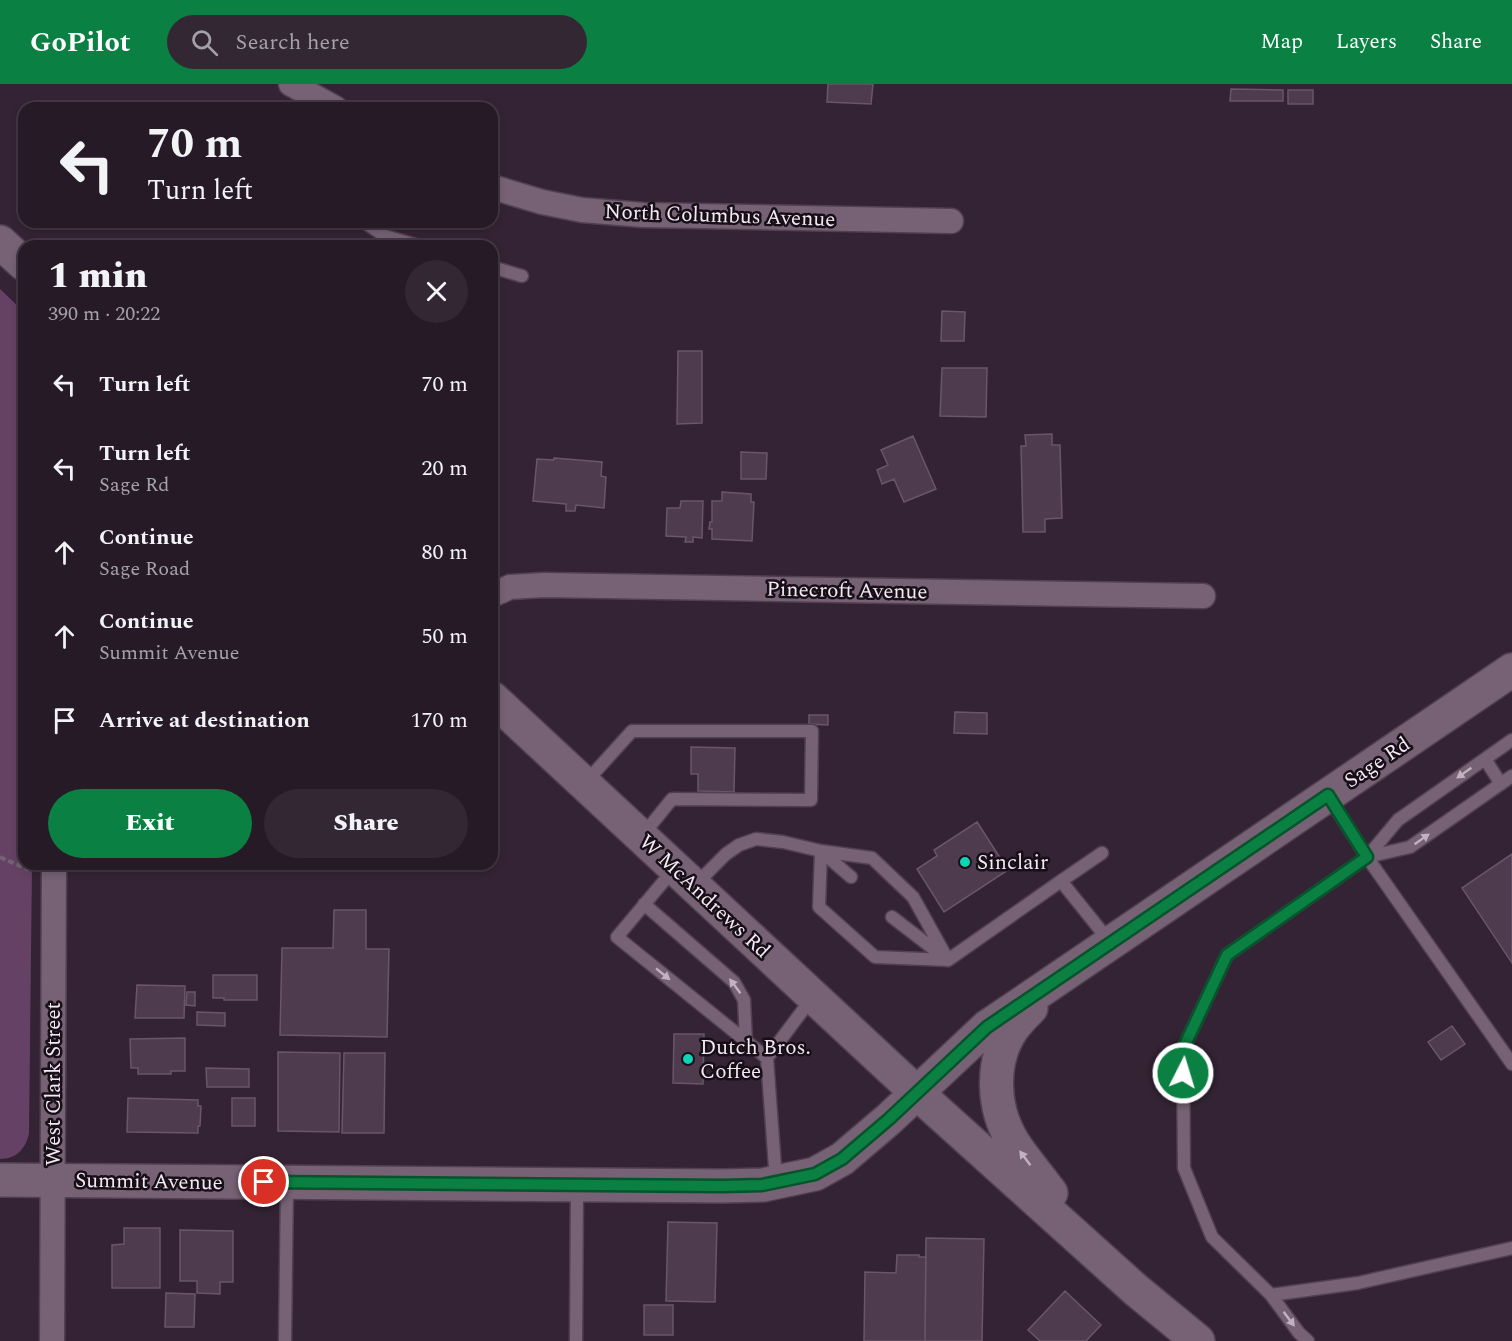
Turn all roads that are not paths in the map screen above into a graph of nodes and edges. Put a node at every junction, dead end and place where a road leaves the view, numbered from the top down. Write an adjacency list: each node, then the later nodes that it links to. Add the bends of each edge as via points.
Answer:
1 (291, 84): 2 (street)
2 (323, 102)
3 (498, 189): 4 (street, North Columbus Avenue, via 582,210 622,213)
4 (951, 221)
5 (370, 228): 6 (lane)
6 (383, 240)
7 (0, 242): 8 (main road)
8 (18, 258)
9 (498, 269): 10 (lane)
10 (522, 276)
11 (498, 592): 12 (street, Pinecroft Avenue, via 510,587 544,585)
12 (1203, 596)
13 (1512, 670): 20 (main road, Sage Rd)
14 (498, 704): 18 (main road, W McAndrews Rd)
15 (1512, 740): 16 (lane)
16 (1485, 759): 19 (lane); 24 (lane, one-way to 24, via 1398,820)
17 (1512, 776): 19 (lane)
18 (585, 784): 21 (main road, W McAndrews Rd); 21 (lane, via 632,731 812,731 811,800 672,799)
19 (1501, 784): 24 (lane, one-way to 19, via 1410,847)
20 (1328, 795): 24 (lane); 31 (main road, Sage Rd)
21 (641, 836): 26 (main road, W McAndrews Rd)
22 (821, 851): 26 (lane, via 756,839); 27 (lane); 32 (lane, via 872,858 913,897); 32 (lane, via 819,907 875,957)
23 (1102, 853): 28 (lane)
24 (1367, 857): 37 (lane); 46 (lane, via 1227,955 1183,1049 1184,1168 1212,1237)
25 (54, 870): 40 (street, West Clark Street)
26 (684, 877): 29 (lane); 34 (main road, W McAndrews Rd)
27 (851, 877)
28 (1061, 881): 31 (lane); 32 (lane)
29 (644, 904): 35 (lane, one-way to 29, via 744,1000 734,982); 35 (lane, one-way to 35, via 618,937)
30 (892, 917): 32 (lane)
31 (1110, 943): 33 (main road, Sage Rd)
32 (948, 960)
33 (1063, 975): 38 (main road, Summit Avenue, via 987,1027); 45 (main road, one-way to 33, via 1012,1141 1001,1115 996,1087 997,1063 1004,1042 1014,1026)
34 (813, 997): 36 (lane); 38 (main road, W McAndrews Rd)
35 (746, 1041): 36 (lane)
36 (767, 1058): 42 (lane)
37 (1512, 1064)
38 (917, 1093): 42 (main road, Summit Avenue, via 842,1159 815,1174); 45 (main road, W McAndrews Rd)
39 (0, 1180): 40 (main road, Summit Avenue)
40 (52, 1180): 41 (main road, Summit Avenue); 48 (street, West Clark Street)
41 (287, 1182): 43 (main road, Summit Avenue); 49 (lane)
42 (776, 1182): 43 (main road, Summit Avenue, via 723,1186)
43 (577, 1185): 50 (lane)
44 (1512, 1248): 46 (lane, via 1358,1283)
45 (1097, 1255): 47 (main road)
46 (1271, 1295): 51 (lane, one-way to 51)
47 (1198, 1340)
48 (52, 1341)
49 (285, 1341)
50 (576, 1341)
51 (1308, 1341)

